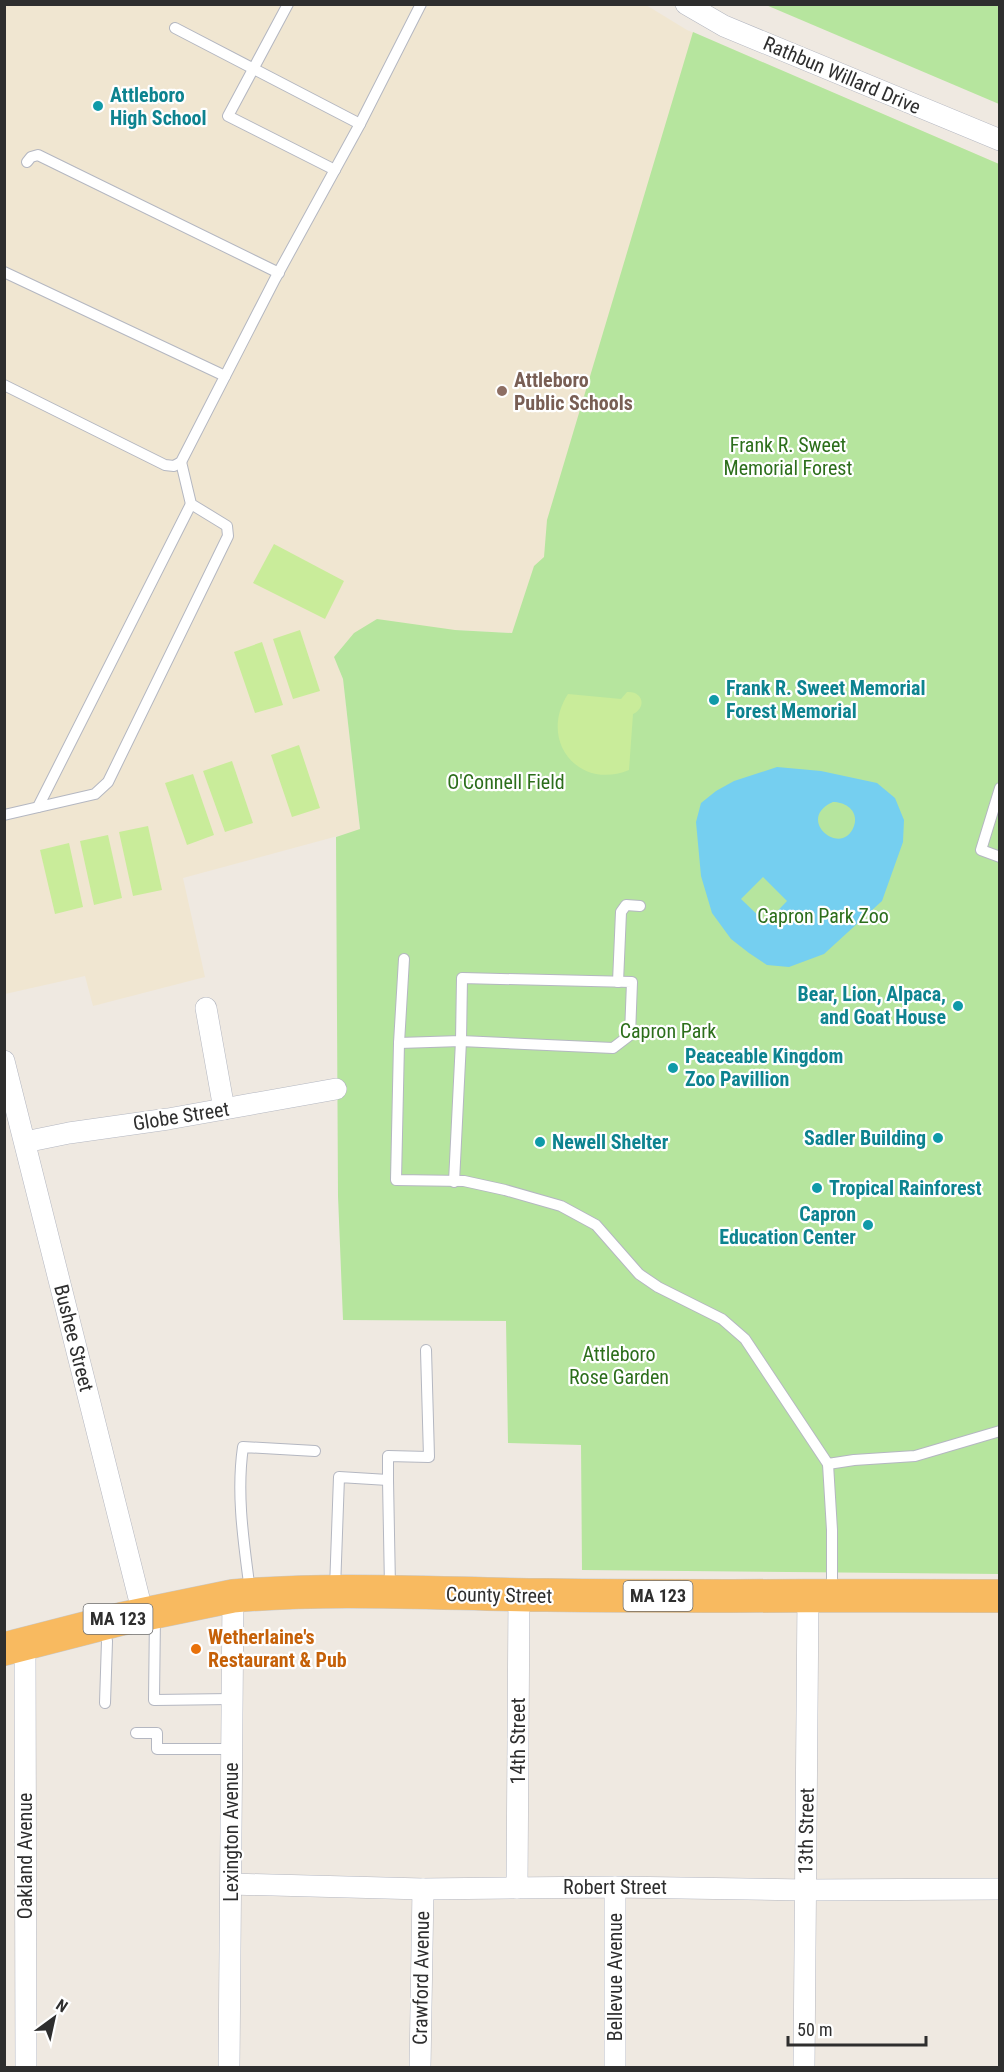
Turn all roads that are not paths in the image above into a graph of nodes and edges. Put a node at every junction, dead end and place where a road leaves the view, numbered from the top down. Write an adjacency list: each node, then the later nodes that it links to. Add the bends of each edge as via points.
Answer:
1 (288, 4): 5 (lane)
2 (421, 4): 6 (lane)
3 (686, 4): 7 (street, Rathbun Willard Drive, via 724,26)
4 (175, 28): 5 (lane)
5 (253, 69): 6 (lane); 9 (lane, via 228,116)
6 (360, 124): 9 (lane)
7 (999, 140)
8 (27, 162): 11 (lane, via 38,155)
9 (335, 170): 11 (lane)
10 (4, 272): 12 (lane)
11 (279, 273): 12 (lane)
12 (225, 376): 14 (lane)
13 (4, 385): 14 (lane, via 165,465)
14 (181, 462): 15 (lane)
15 (191, 504): 17 (lane); 17 (lane, via 227,526 228,536 108,782 94,794)
16 (999, 788): 19 (lane, via 981,850)
17 (38, 807): 18 (lane)
18 (4, 815)
19 (999, 856)
20 (640, 906): 22 (lane, via 626,905 621,912)
21 (404, 959): 25 (lane)
22 (618, 982): 24 (lane, via 462,978); 24 (lane, via 632,982 630,1035 613,1048)
23 (206, 1008): 28 (street)
24 (460, 1041): 25 (lane); 30 (lane)
25 (399, 1043): 30 (lane, via 396,1180)
26 (4, 1061): 29 (street, Bushee Street)
27 (336, 1089): 28 (street, Globe Street)
28 (224, 1109): 29 (street, Globe Street)
29 (25, 1142): 42 (street, Bushee Street)
30 (454, 1182): 34 (lane, via 505,1190 575,1213 596,1225 639,1274 722,1319 745,1339)
31 (426, 1350): 35 (lane, via 429,1457 388,1456)
32 (999, 1431): 34 (lane, via 915,1456)
33 (315, 1451): 38 (lane, via 243,1448)
34 (828, 1464): 40 (lane, via 832,1530)
35 (388, 1480): 36 (lane, via 339,1477); 37 (lane)
36 (335, 1592): 37 (highway, County Street / MA 123); 38 (highway, County Street / MA 123)
37 (390, 1593): 39 (highway, County Street / MA 123)
38 (242, 1595): 42 (highway, County Street / MA 123); 45 (street, Lexington Avenue)
39 (519, 1595): 40 (highway, County Street / MA 123); 51 (street, 14th Street)
40 (820, 1595): 41 (highway, County Street / MA 123); 54 (street, 13th Street)
41 (999, 1596)
42 (149, 1613): 43 (highway, County Street / MA 123); 45 (lane, via 154,1700)
43 (101, 1624): 44 (highway, County Street / MA 123); 46 (lane, via 106,1641)
44 (15, 1647): 55 (street, Oakland Avenue)
45 (232, 1699): 48 (street, Lexington Avenue)
46 (105, 1703)
47 (136, 1733): 48 (lane, via 158,1733 157,1749)
48 (232, 1749): 49 (street, Lexington Avenue)
49 (231, 1884): 52 (street, Robert Street); 56 (street, Lexington Avenue)
50 (615, 1887): 51 (street, Robert Street); 54 (street, Robert Street); 58 (street, Bellevue Avenue)
51 (517, 1888): 52 (street, Robert Street)
52 (423, 1889): 57 (street, Crawford Avenue)
53 (999, 1889): 54 (street, Robert Street)
54 (805, 1890): 59 (street, 13th Street)
55 (26, 2067)
56 (230, 2067)
57 (420, 2067)
58 (615, 2067)
59 (804, 2067)

